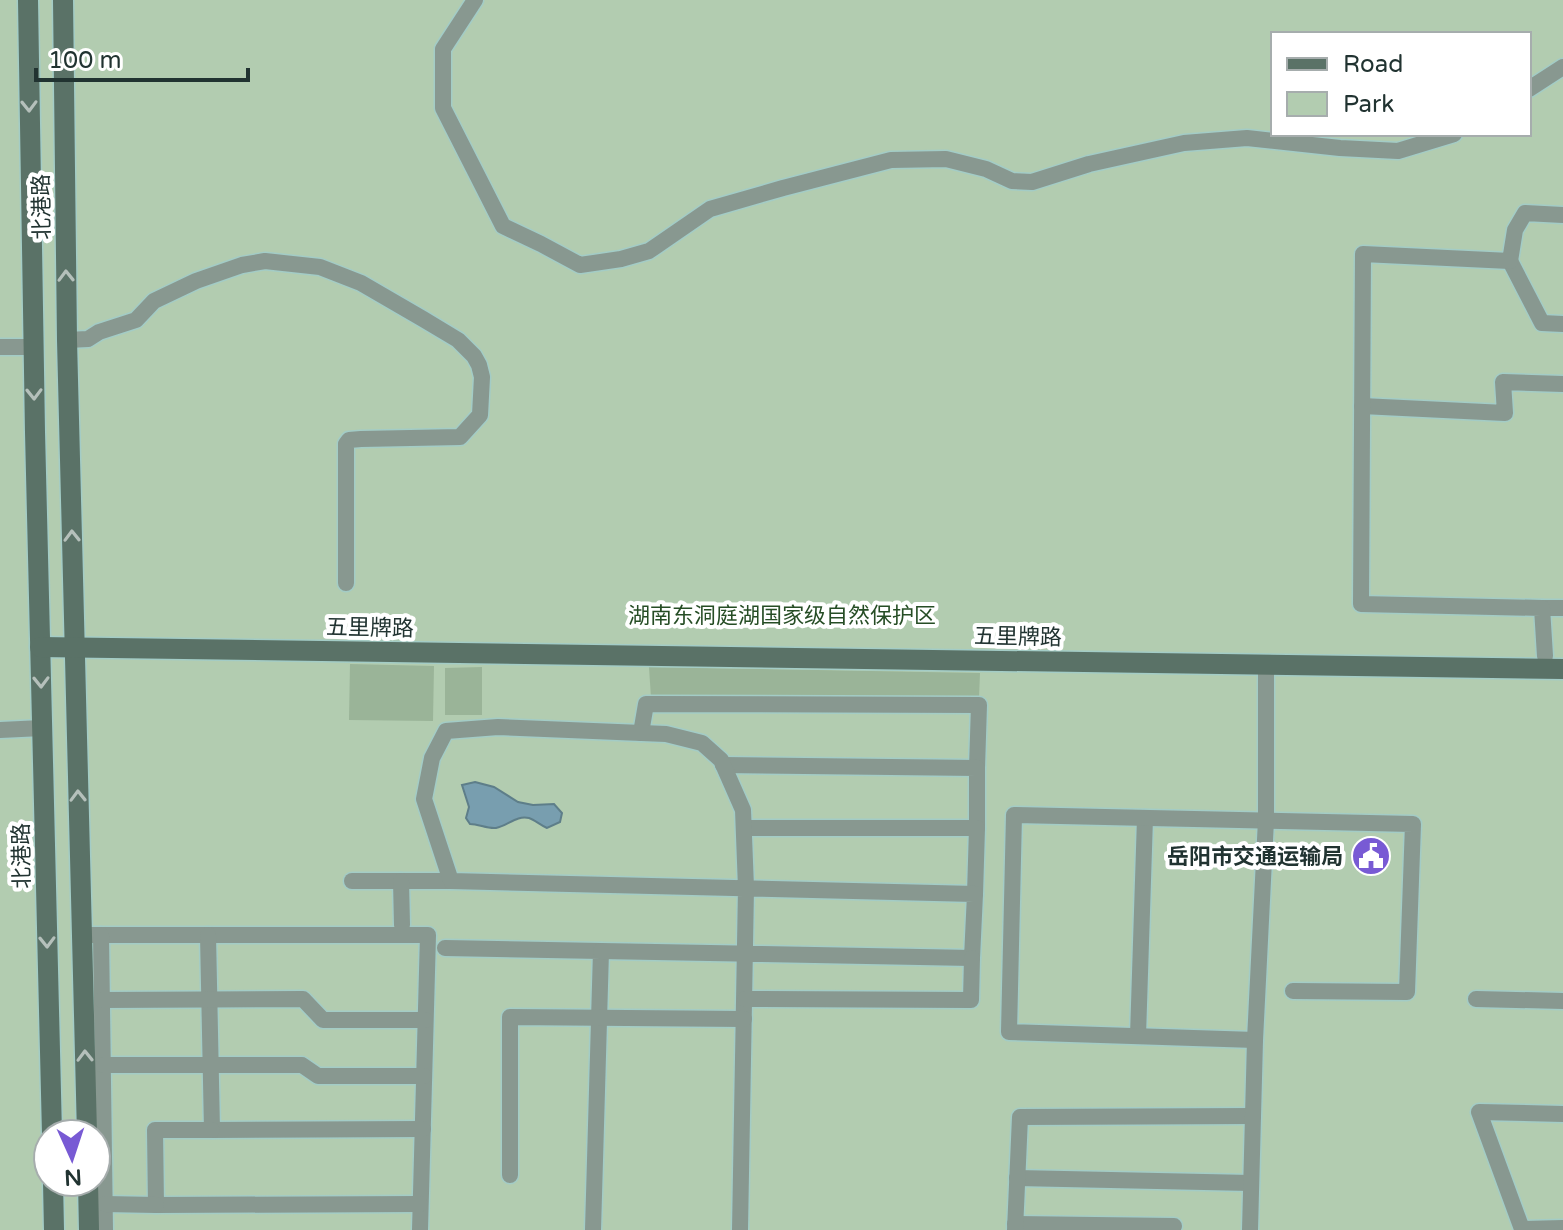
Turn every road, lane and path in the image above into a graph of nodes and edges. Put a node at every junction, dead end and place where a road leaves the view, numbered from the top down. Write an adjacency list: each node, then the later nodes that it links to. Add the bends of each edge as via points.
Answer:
1 (28, 0): 12 (main road, 北港路, one-way to 12)
2 (63, 0): 10 (main road, 北港路, one-way to 2)
3 (475, 0): 6 (street, via 443,49 443,108 503,226 580,265 649,251 710,209 891,160 946,159 1012,181 1032,182 1184,143 1247,138 1398,151)
4 (1563, 67): 5 (street)
5 (1531, 88)
6 (1447, 136)
7 (1563, 215): 8 (street, via 1525,213 1515,230)
8 (1510, 261): 9 (street, via 1542,323); 14 (street, via 1363,254)
9 (1563, 324)
10 (67, 340): 15 (street, via 88,339 136,320 154,301 196,281 265,261 320,267 361,283 458,340 474,356 482,377 480,415 460,437 361,439 346,444); 19 (main road, 北港路, one-way to 10)
11 (0, 347): 12 (street)
12 (33, 347): 18 (main road, 北港路, one-way to 18)
13 (1563, 384): 14 (street, via 1503,382 1505,413)
14 (1362, 406): 16 (street, via 1361,604)
15 (346, 583)
16 (1542, 608): 17 (street); 20 (street)
17 (1563, 608)
18 (40, 641): 19 (main road, 五里牌路); 23 (main road, 北港路, one-way to 23)
19 (75, 641): 20 (main road, 五里牌路); 21 (main road, 五里牌路); 38 (main road, 北港路, one-way to 19)
20 (1554, 656)
21 (1266, 664): 22 (main road, 五里牌路); 29 (street)
22 (1563, 669)
23 (42, 728): 24 (street); 58 (main road, 北港路, one-way to 58)
24 (0, 730)
25 (641, 733): 26 (street, via 702,743); 27 (street, via 646,704 979,705); 34 (street, via 498,727 446,731 432,758 424,799)
26 (723, 765): 27 (street); 30 (street, via 743,810)
27 (977, 768): 31 (street)
28 (1145, 818): 29 (street); 52 (street); 52 (street, via 1014,815 1009,1032)
29 (1266, 820): 44 (street, via 1413,824 1407,992); 53 (street)
30 (744, 828): 31 (street); 35 (street)
31 (977, 828): 36 (street)
32 (352, 881): 33 (street)
33 (401, 881): 34 (street); 37 (street)
34 (451, 881): 35 (street)
35 (746, 888): 36 (street); 42 (street)
36 (975, 894): 43 (street)
37 (402, 925)
38 (91, 935): 39 (street); 47 (street); 59 (main road, 北港路, one-way to 38)
39 (208, 935): 51 (street, via 428,935); 61 (street)
40 (445, 948): 41 (street)
41 (601, 951): 42 (street); 49 (street)
42 (746, 953): 43 (street); 45 (street)
43 (972, 958): 45 (street, via 971,1000)
44 (1293, 991)
45 (745, 999): 50 (street)
46 (1476, 999): 48 (street)
47 (102, 1000): 51 (street, via 303,999 323,1020); 54 (street)
48 (1563, 1001)
49 (599, 1018): 50 (street); 62 (street, via 510,1017); 77 (street)
50 (744, 1019): 78 (street)
51 (425, 1020): 55 (street)
52 (1138, 1036): 53 (street)
53 (1255, 1040): 57 (street)
54 (103, 1065): 55 (street, via 302,1065 318,1076); 67 (street)
55 (424, 1076): 60 (street)
56 (1563, 1114): 72 (street, via 1479,1112 1522,1229)
57 (1253, 1116): 63 (street, via 1020,1117); 64 (street)
58 (52, 1118)
59 (87, 1118)
60 (423, 1129): 61 (street); 68 (street)
61 (212, 1130): 69 (street, via 155,1130)
62 (510, 1175)
63 (1017, 1178): 64 (street); 71 (street)
64 (1251, 1183): 79 (street)
65 (53, 1198): 73 (main road)
66 (88, 1198): 74 (main road)
67 (105, 1204): 69 (street); 75 (street)
68 (420, 1204): 69 (street); 76 (street)
69 (156, 1205)
70 (1174, 1226): 71 (street)
71 (1015, 1227)
72 (1563, 1228)
73 (54, 1230)
74 (89, 1230)
75 (105, 1230)
76 (420, 1230)
77 (593, 1230)
78 (740, 1230)
79 (1250, 1230)

